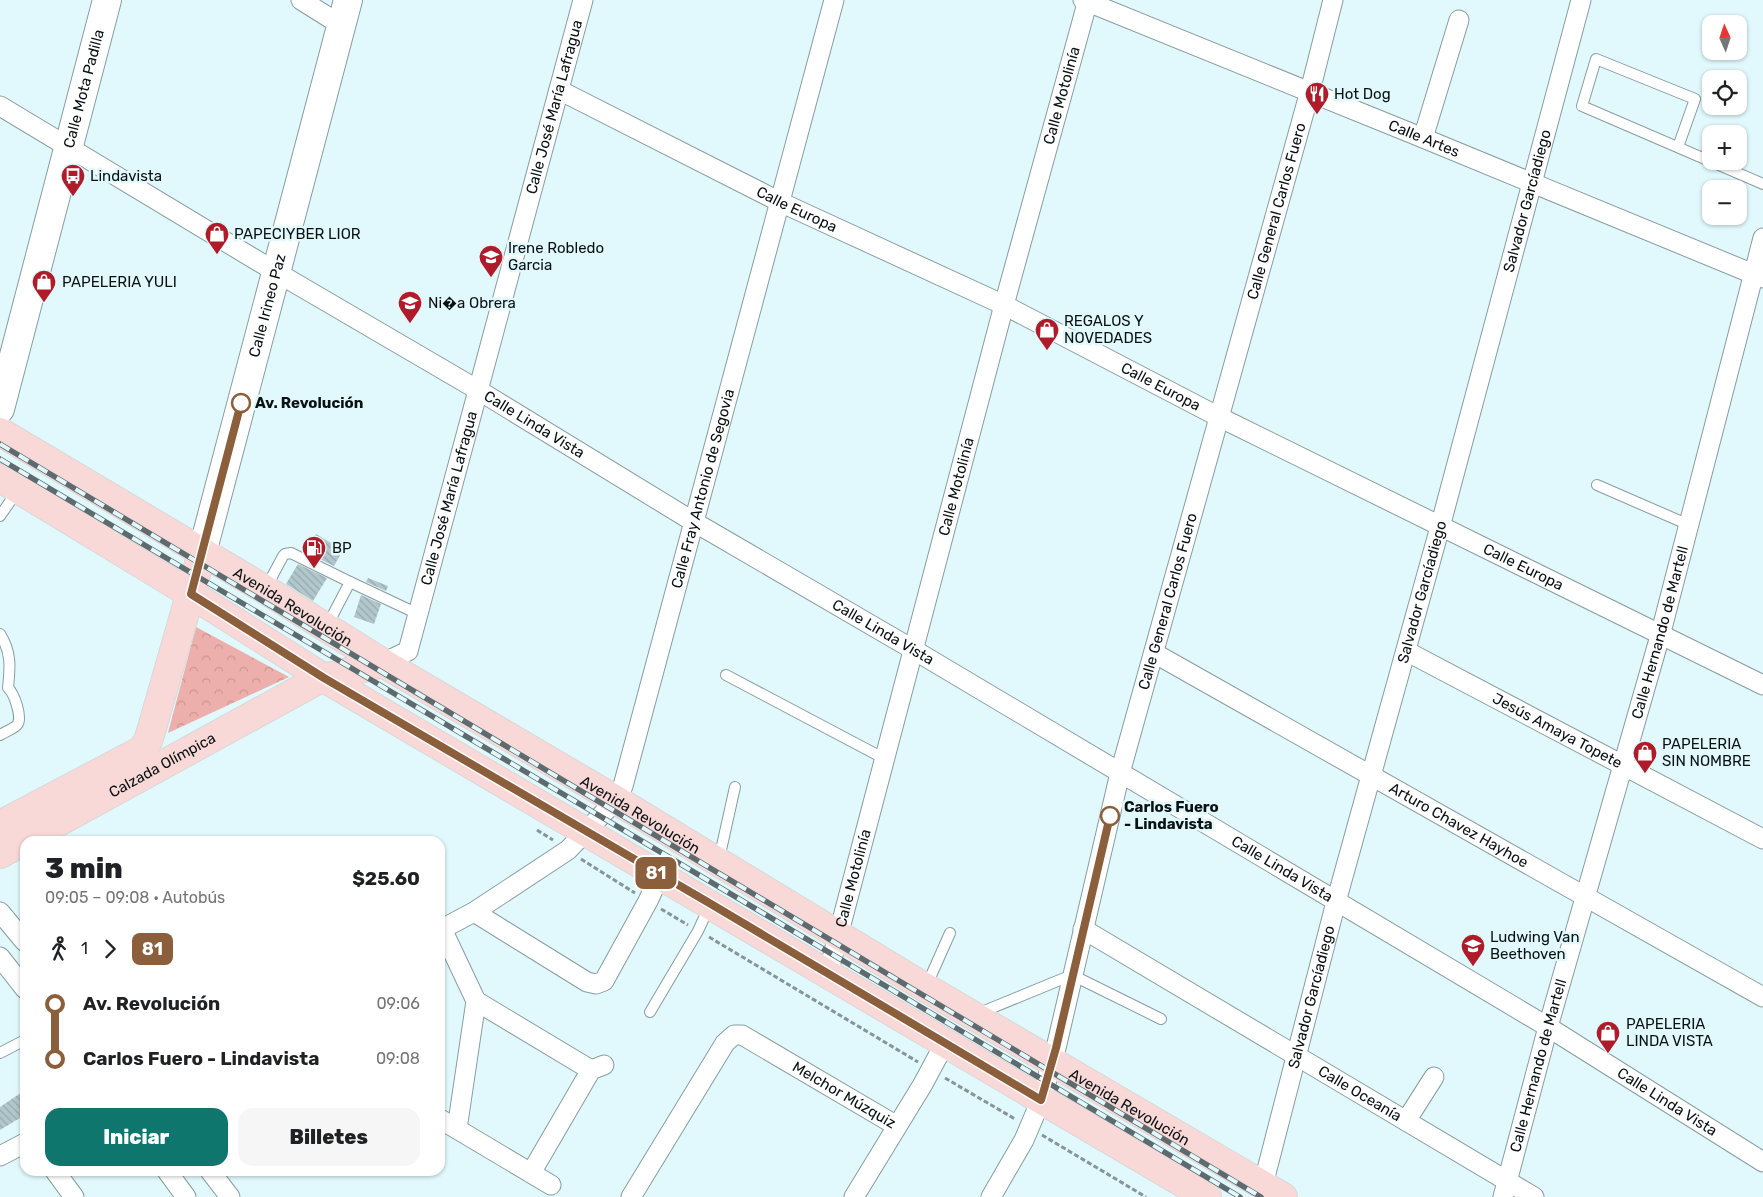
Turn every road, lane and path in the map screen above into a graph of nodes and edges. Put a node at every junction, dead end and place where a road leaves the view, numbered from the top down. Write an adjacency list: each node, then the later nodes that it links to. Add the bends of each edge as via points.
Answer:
1 (108, 0): 14 (street, Calle Mota Padilla)
2 (301, 0): 8 (street)
3 (583, 0): 10 (street, Calle José María Lafragua)
4 (834, 0): 18 (street, Calle Fray Antonio de Segovia)
5 (1086, 0): 11 (street, Calle Artes); 22 (street, Calle Motolinía)
6 (1332, 0): 11 (street, Calle General Carlos Fuero)
7 (1581, 0): 16 (street, Salvador Garcíadiego)
8 (344, 13): 20 (street, Calle Irineo Paz)
9 (1458, 20): 13 (street)
10 (558, 90): 18 (street, Calle Europa); 23 (street, Calle José María Lafragua)
11 (1310, 91): 13 (street, Calle Artes); 25 (street, Calle General Carlos Fuero)
12 (0, 106): 14 (street, Calle Linda Vista)
13 (1423, 138): 16 (street, Calle Artes)
14 (69, 147): 20 (street, Calle Linda Vista); 24 (street, Calle Mota Padilla)
15 (1678, 147): 15 (lane, via 1696,99 1596,59 1582,106); 17 (lane)
16 (1532, 182): 21 (street, Calle Artes); 32 (street, Salvador Garcíadiego)
17 (1763, 184)
18 (780, 202): 22 (street, Calle Europa); 30 (street, Calle Fray Antonio de Segovia)
19 (1763, 238): 21 (street, Calle Hernando de Martell)
20 (276, 272): 23 (street, Calle Linda Vista); 33 (street, Calle Irineo Paz)
21 (1758, 276): 31 (street, Calle Hernando de Martell)
22 (1004, 305): 25 (street, Calle Europa); 41 (street, Calle Motolinía)
23 (478, 390): 30 (street, Calle Linda Vista); 37 (street, Calle José María Lafragua)
24 (0, 409)
25 (1219, 417): 32 (street, Calle Europa); 43 (street, Calle General Carlos Fuero)
26 (0, 432): 33 (main road, Avenida Revolución)
27 (9, 484): 29 (lane); 36 (main road)
28 (1597, 485): 31 (lane)
29 (0, 516)
30 (694, 522): 41 (street, Calle Linda Vista); 55 (street, Calle Fray Antonio de Segovia, via 623,786)
31 (1689, 525): 40 (street, Calle Hernando de Martell)
32 (1440, 527): 40 (street, Calle Europa); 42 (street, Salvador Garcíadiego)
33 (202, 553): 35 (main road, Avenida Revolución); 36 (main road, Calzada Olímpica)
34 (350, 582): 35 (lane, via 288,553 283,556); 37 (lane); 38 (lane)
35 (266, 590): 38 (main road, Avenida Revolución)
36 (191, 594): 46 (main road); 56 (main road, Calzada Olímpica, via 148,741 142,750)
37 (418, 614): 44 (street, Calle José María Lafragua, via 408,651)
38 (326, 628): 44 (main road, Avenida Revolución)
39 (0, 634): 48 (lane, via 10,662)
40 (1660, 636): 47 (street, Calle Europa); 51 (street, Calle Hernando de Martell)
41 (914, 650): 50 (street, Calle Motolinía); 52 (street, Calle Linda Vista)
42 (1406, 650): 51 (street, Jesús Amaya Topete); 53 (street, Salvador Garcíadiego)
43 (1154, 653): 52 (street, Calle General Carlos Fuero); 53 (street, Arturo Chavez Hayhoe)
44 (383, 663): 46 (main road, Calzada Olímpica); 55 (main road, Avenida Revolución)
45 (726, 674): 50 (lane)
46 (324, 678): 57 (main road, Calzada Olímpica); 59 (main road)
47 (1763, 685)
48 (4, 689): 49 (lane, via 13,694 20,721)
49 (0, 735)
50 (885, 759): 74 (street, Calle Motolinía)
51 (1624, 764): 58 (street, Jesús Amaya Topete); 64 (street, Calle Hernando de Martell)
52 (1120, 774): 66 (street, Calle Linda Vista); 71 (street, Calle General Carlos Fuero)
53 (1371, 776): 64 (street, Arturo Chavez Hayhoe); 66 (street, Salvador Garcíadiego)
54 (735, 787): 62 (lane)
55 (616, 800): 59 (street, Calle Fray Antonio de Segovia); 62 (main road, Avenida Revolución)
56 (0, 825)
57 (33, 836)
58 (1763, 839)
59 (577, 841): 63 (main road); 65 (path); 69 (street, Calle Fray Antonio de Segovia)
60 (20, 843): 61 (main road, Calzada Olímpica)
61 (0, 854)
62 (719, 863): 74 (main road, Avenida Revolución)
63 (660, 876): 65 (street); 67 (main road)
64 (1586, 897): 82 (street, Arturo Chavez Hayhoe); 87 (street, Calle Hernando de Martell)
65 (648, 901): 69 (street, via 604,981 596,984 587,982); 72 (path)
66 (1336, 902): 87 (street, Calle Linda Vista); 91 (street, Salvador Garcíadiego)
67 (711, 904): 72 (lane); 78 (main road)
68 (0, 912): 75 (street)
69 (474, 912): 70 (street, Calle Fray Antonio de Segovia)
70 (445, 927)
71 (1083, 929): 79 (street, Calle General Carlos Fuero); 91 (street, Calle Oceanía)
72 (698, 931): 84 (lane); 93 (path)
73 (950, 933): 81 (lane)
74 (839, 935): 78 (street, Calle Motolinía); 81 (main road, Avenida Revolución)
75 (20, 936)
76 (445, 937): 83 (street)
77 (0, 957): 80 (street)
78 (828, 974): 89 (main road)
79 (1072, 975): 85 (lane); 86 (lane); 92 (street, Calle General Carlos Fuero)
80 (20, 983)
81 (926, 988): 85 (main road, Avenida Revolución)
82 (1763, 998)
83 (476, 1002): 100 (street); 104 (street, via 598,1067)
84 (650, 1012)
85 (974, 1016): 92 (main road, Avenida Revolución)
86 (1161, 1020)
87 (1548, 1027): 103 (street, Calle Linda Vista); 109 (street, Calle Hernando de Martell)
88 (20, 1043): 90 (lane)
89 (945, 1043): 93 (street, Melchor Múzquiz); 95 (main road)
90 (0, 1053)
91 (1296, 1056): 96 (street, Calle Oceanía); 110 (street, Salvador Garcíadiego)
92 (1052, 1061): 95 (street, Calle General Carlos Fuero); 110 (main road, Avenida Revolución)
93 (931, 1070): 98 (street, Melchor Múzquiz); 99 (path)
94 (1434, 1077): 96 (street)
95 (1041, 1100): 99 (street, Calle General Carlos Fuero); 118 (main road)
96 (1406, 1121): 109 (street, Calle Oceanía)
97 (445, 1122): 100 (street)
98 (897, 1126): 114 (street, Melchor Múzquiz, via 742,1035 734,1035 725,1043); 115 (street)
99 (1030, 1128): 116 (street, Calle General Carlos Fuero); 117 (path)
100 (457, 1129): 104 (street)
101 (20, 1146): 102 (street)
102 (0, 1156)
103 (1763, 1162)
104 (531, 1173): 108 (street)
105 (59, 1176): 111 (street)
106 (170, 1176): 112 (street)
107 (214, 1176): 113 (street)
108 (551, 1185)
109 (1506, 1189): 119 (street, Calle Oceanía)
110 (1273, 1191)
111 (74, 1197)
112 (186, 1197)
113 (230, 1197)
114 (632, 1197)
115 (854, 1197)
116 (992, 1197)
117 (1146, 1197)
118 (1208, 1197)
119 (1534, 1197)

